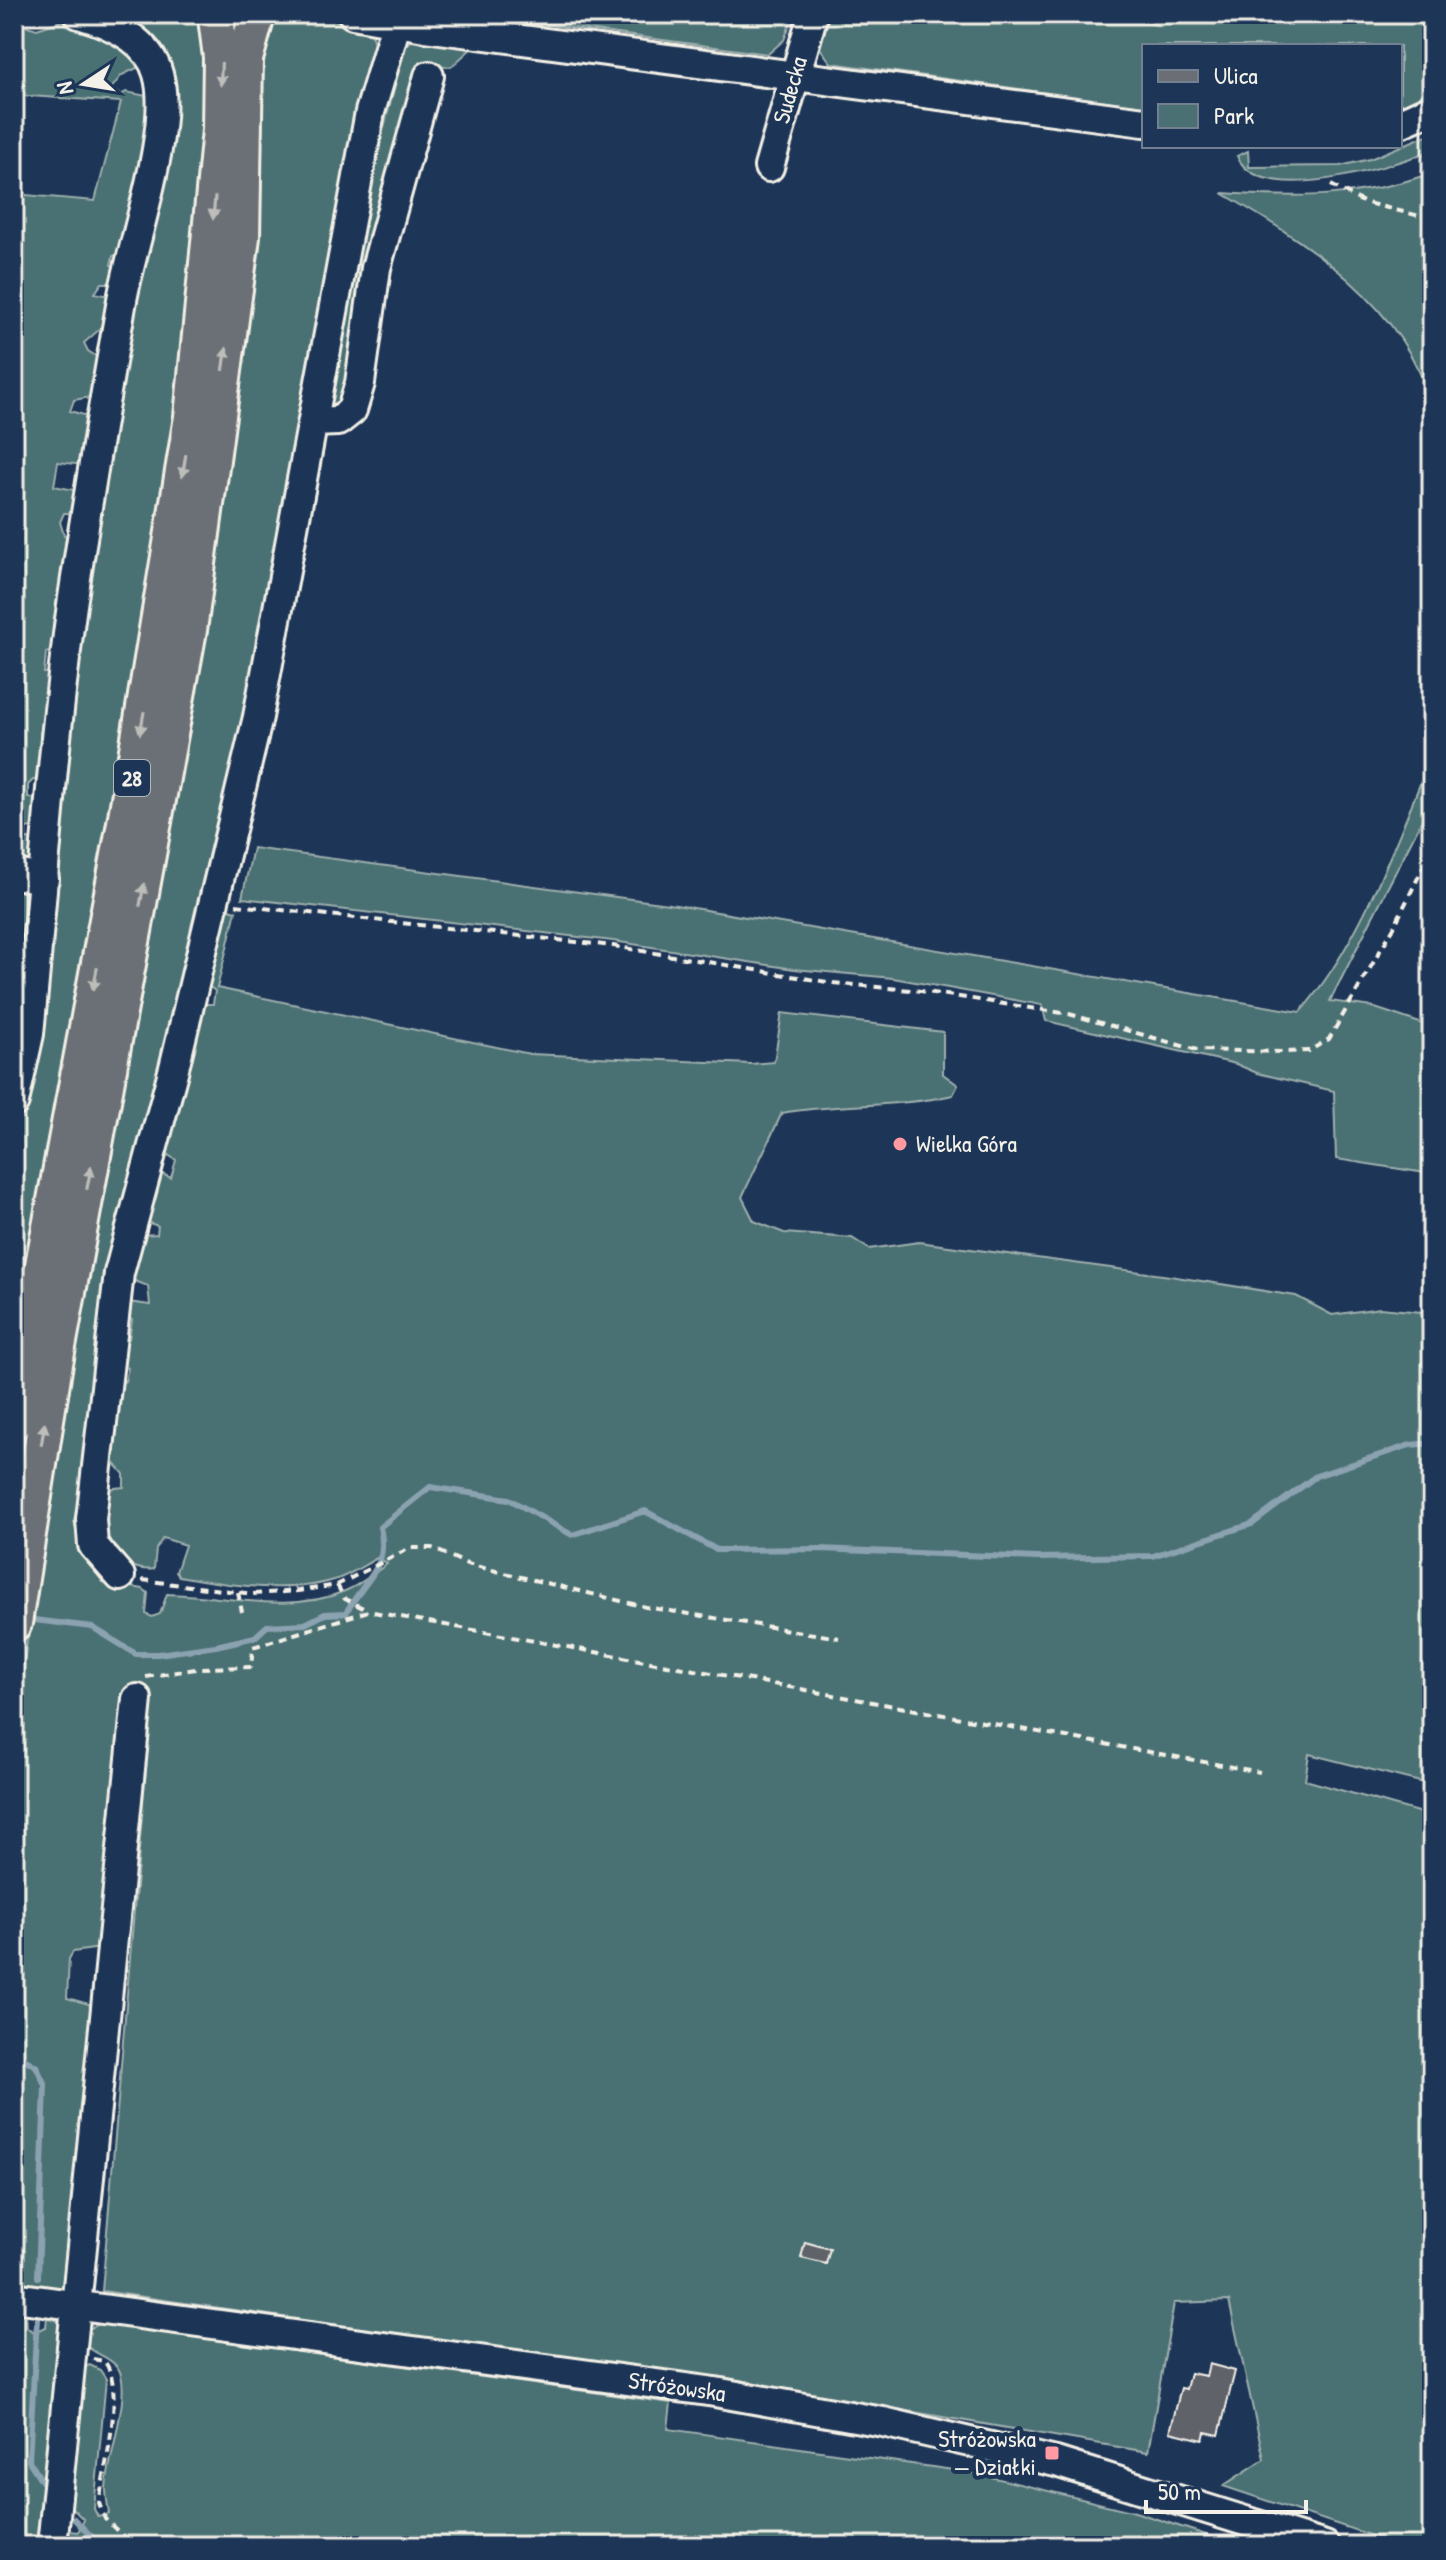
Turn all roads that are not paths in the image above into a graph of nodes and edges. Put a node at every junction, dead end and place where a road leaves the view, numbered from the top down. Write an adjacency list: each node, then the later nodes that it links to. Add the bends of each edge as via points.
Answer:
1 (79, 14): 13 (street, via 133,38 145,50 159,75 160,109 151,178 122,296 72,607)
2 (353, 14): 6 (street)
3 (813, 14): 7 (street, Sudecka)
4 (213, 15): 5 (main road, 28, via 236,21); 15 (main road, 28, one-way to 15, via 221,57 220,130 192,417 125,823)
5 (260, 16): 17 (main road, 28, one-way to 5, via 54,1369 189,630 242,237 245,59)
6 (392, 18): 7 (street); 11 (street)
7 (793, 75): 9 (street); 10 (street, Sudecka)
8 (429, 76): 11 (street, via 376,268 352,410 338,421)
9 (1142, 122)
10 (769, 167)
11 (314, 422): 16 (street, via 258,717 119,1273 91,1519 93,1545)
12 (14, 874): 13 (street)
13 (44, 879): 14 (street, via 29,1034)
14 (14, 1102)
15 (14, 1421)
16 (120, 1576)
17 (14, 1623)
18 (137, 1699): 20 (street)
19 (14, 2297): 20 (street, Stróżowska)
20 (77, 2305): 21 (street); 22 (street, Stróżowska, via 715,2392 883,2422 1056,2462)
21 (52, 2546)
22 (1325, 2546)

